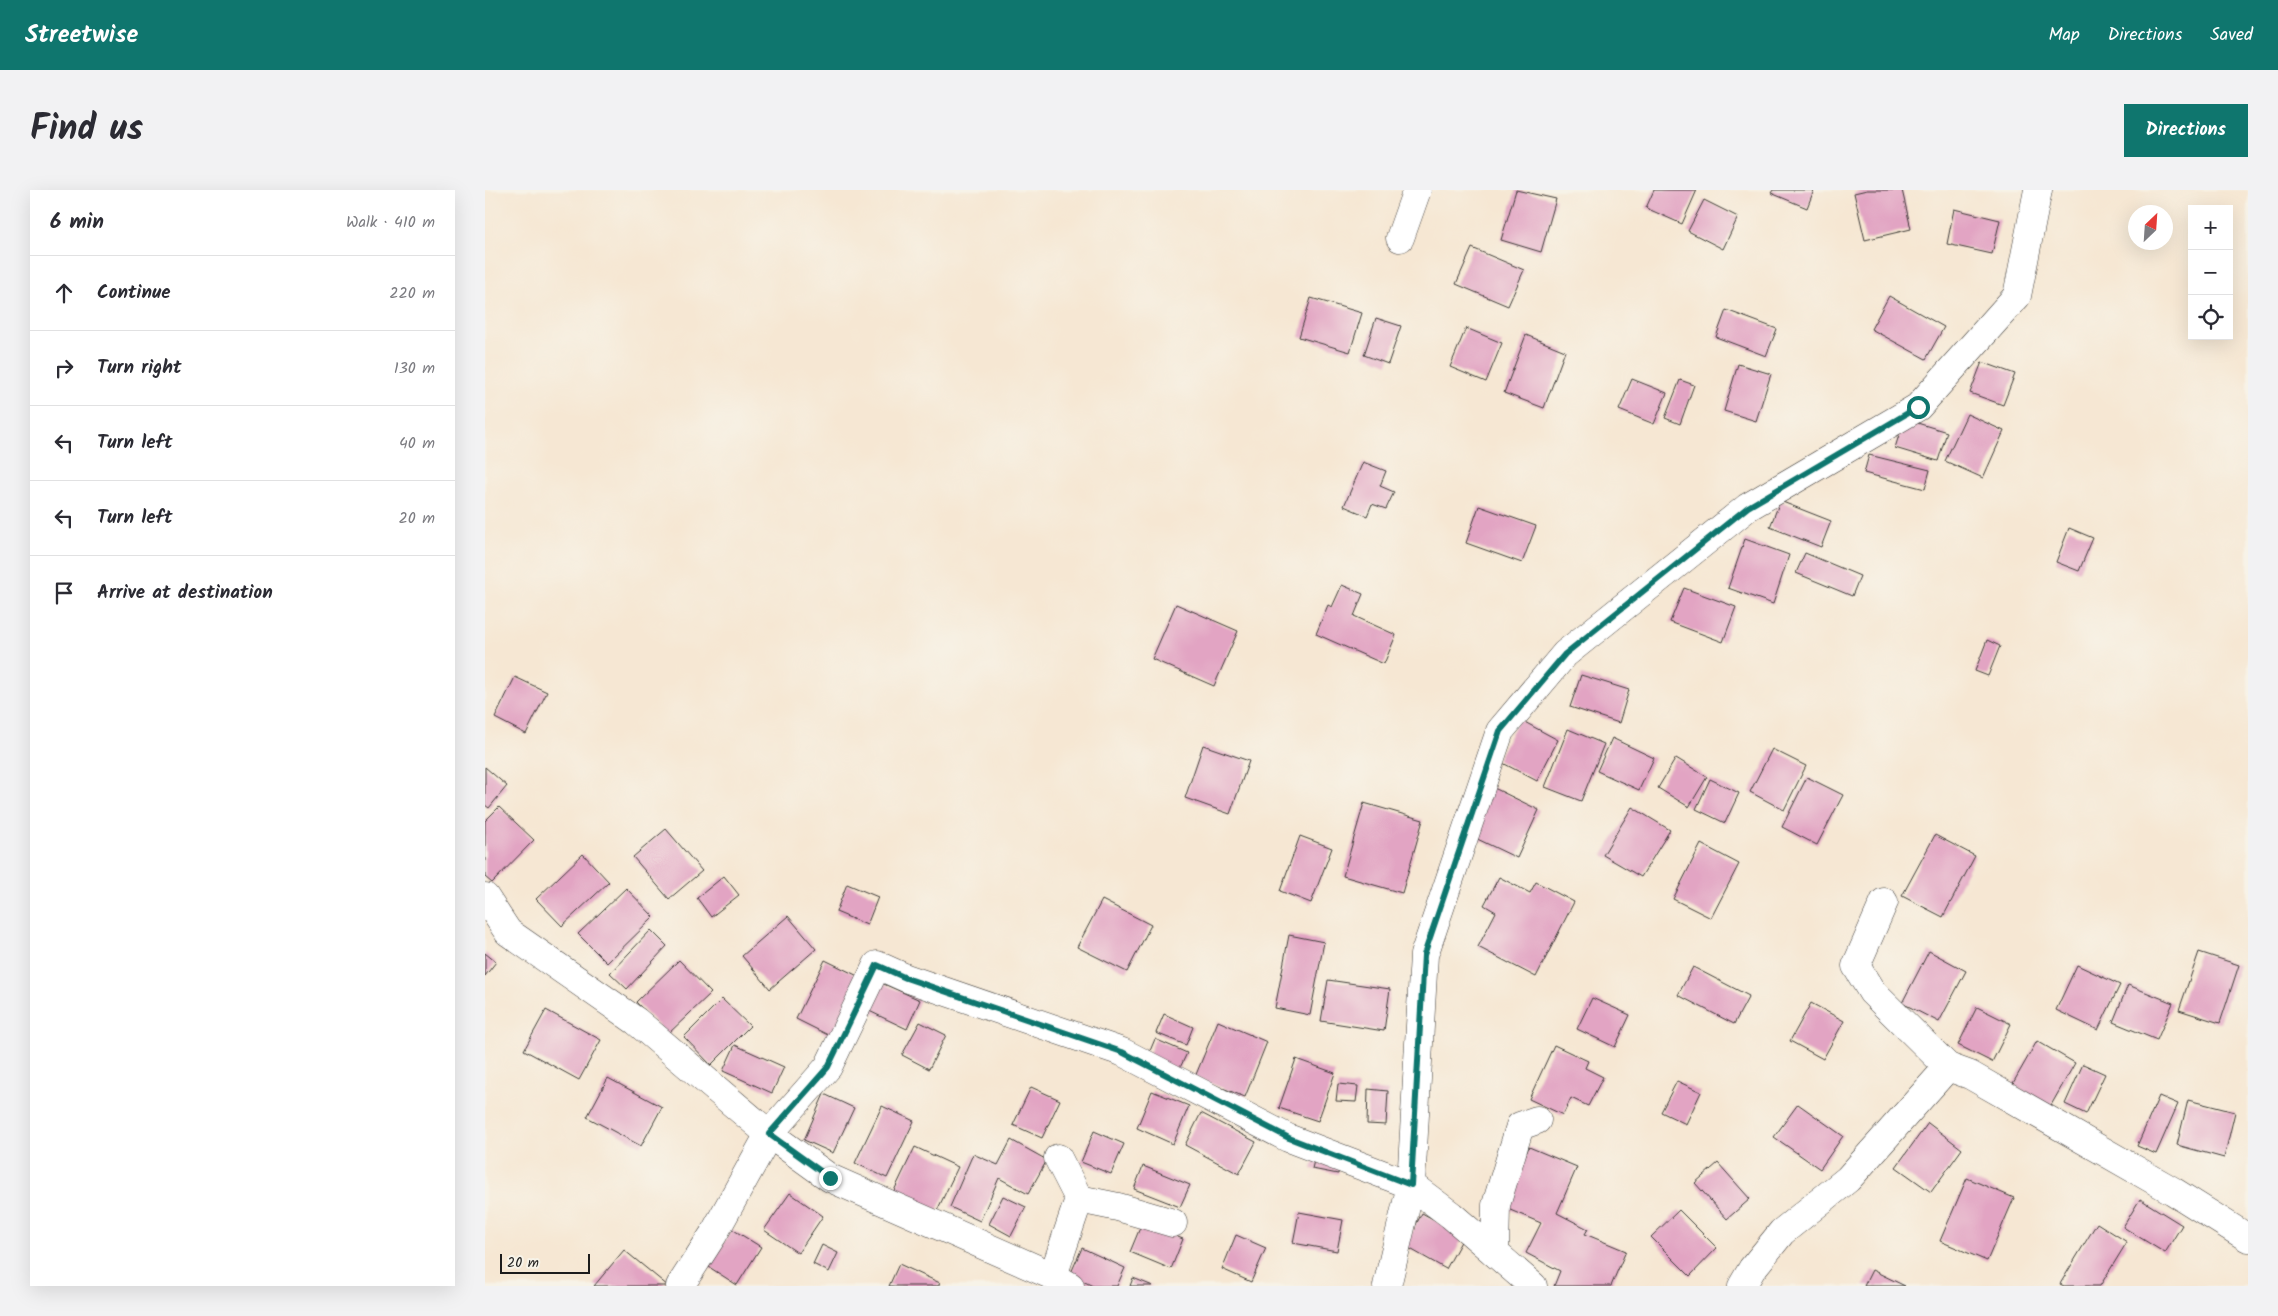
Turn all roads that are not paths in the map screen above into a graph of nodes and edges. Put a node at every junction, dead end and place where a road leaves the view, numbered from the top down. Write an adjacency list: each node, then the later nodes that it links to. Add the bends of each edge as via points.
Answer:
1 (1417, 190): 3 (street)
2 (2038, 190): 10 (street, via 2017,296 1918,407 1748,507 1565,654 1500,731 1424,955)
3 (1399, 238)
4 (485, 897): 8 (street, via 508,932 636,1021)
5 (1884, 902): 6 (street, via 1856,966 1872,992)
6 (1948, 1067): 13 (street, via 1979,1080 2173,1191); 19 (street, via 1848,1179 1782,1232)
7 (1537, 1120): 14 (street, via 1520,1126 1497,1205)
8 (769, 1134): 10 (street, via 828,1067 877,965 906,978 1122,1052 1289,1138); 15 (street, via 830,1178); 16 (street, via 713,1235)
9 (1058, 1158): 11 (street)
10 (1411, 1185): 14 (street); 17 (street)
11 (1079, 1199): 12 (street); 15 (street)
12 (1173, 1223)
13 (2248, 1238)
14 (1495, 1253): 18 (street)
15 (1062, 1281)
16 (680, 1286)
17 (1387, 1286)
18 (1533, 1286)
19 (1742, 1286)

